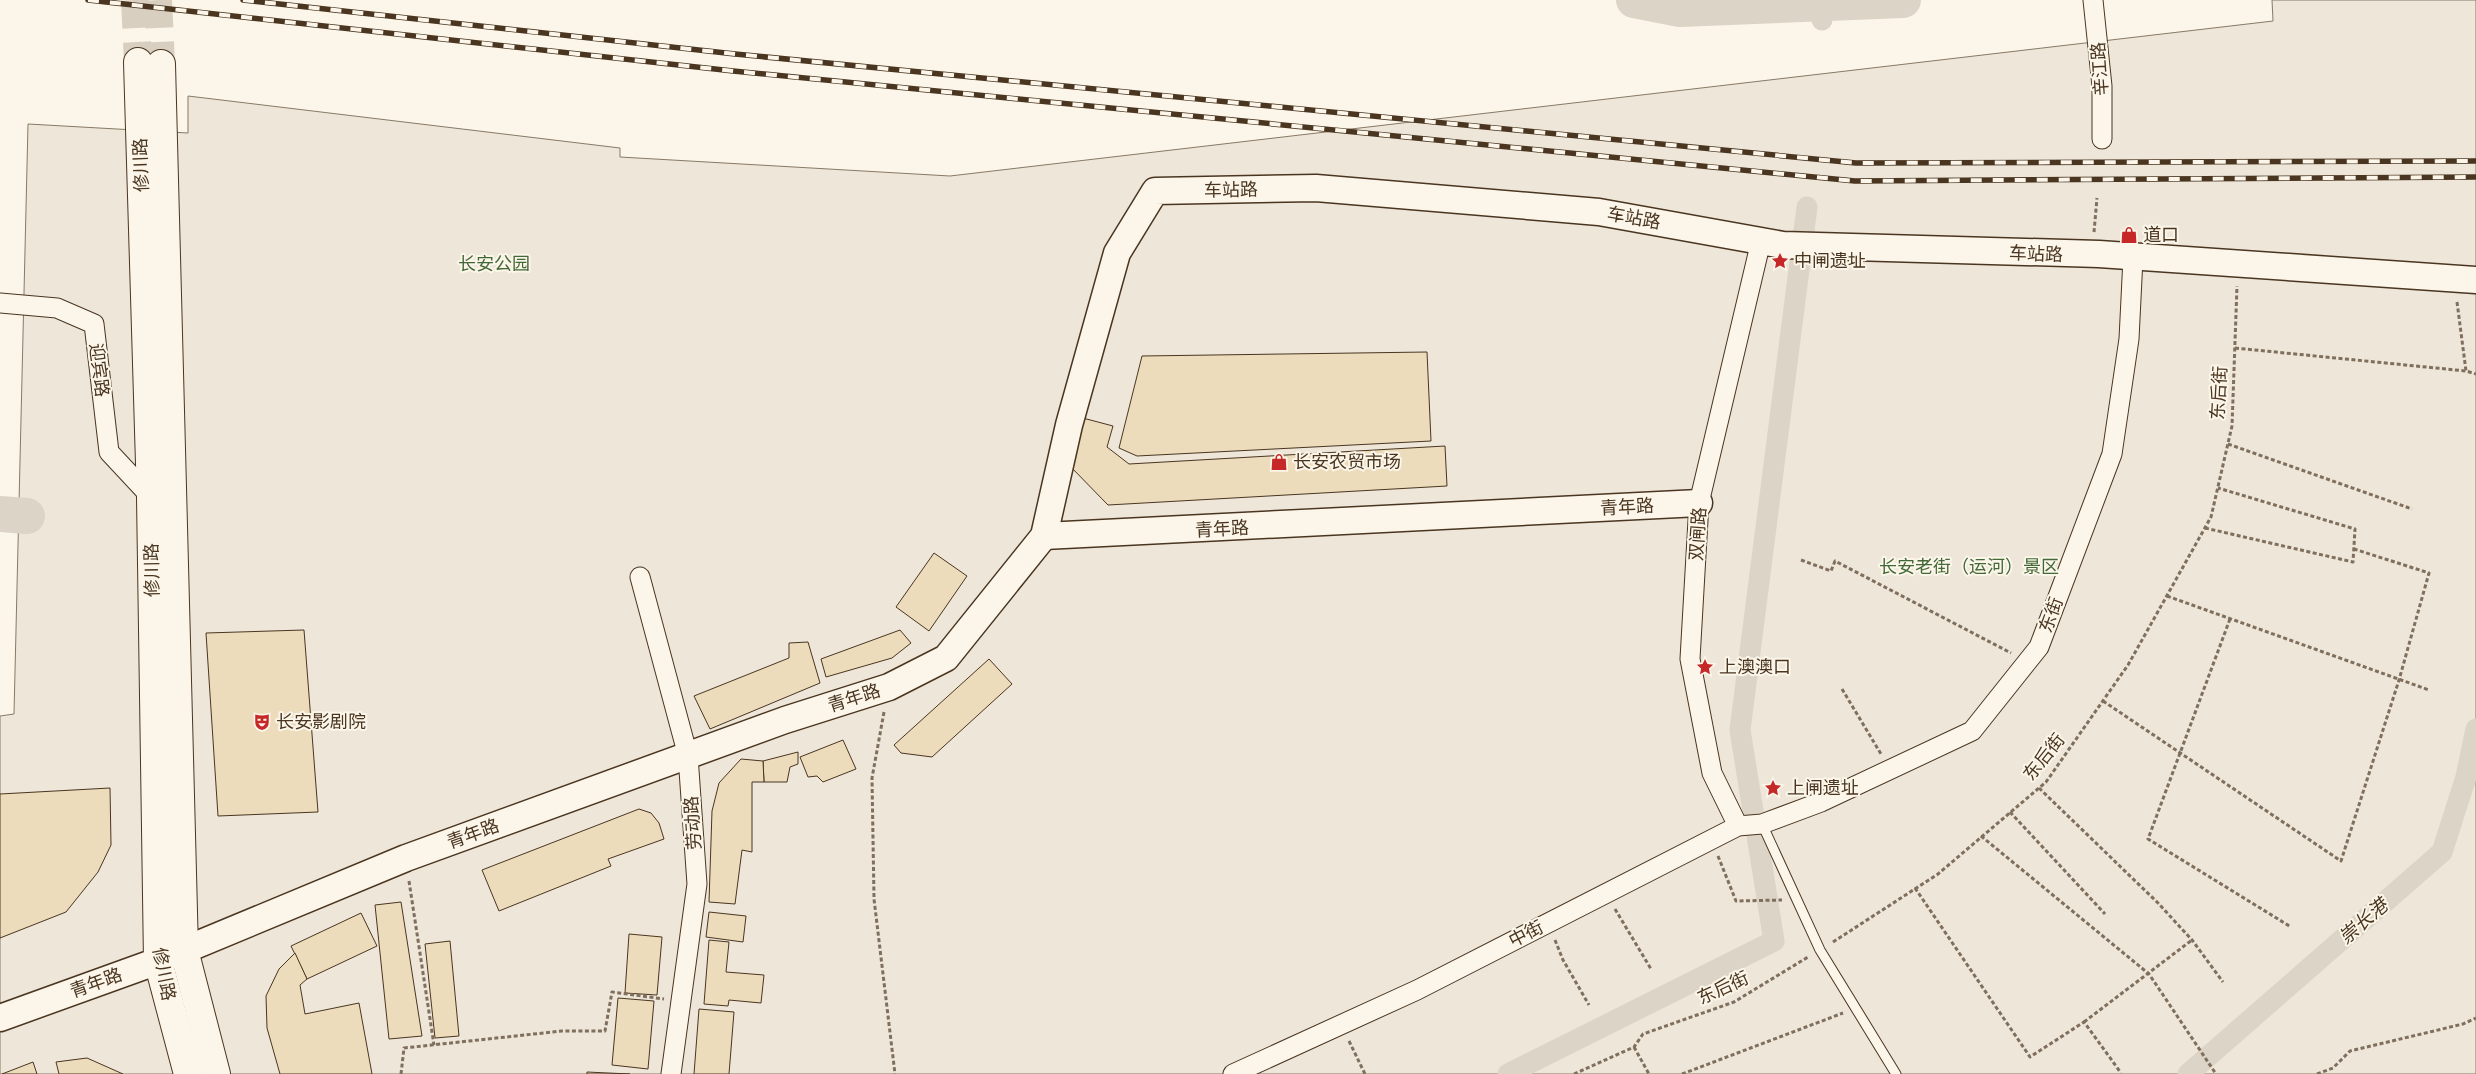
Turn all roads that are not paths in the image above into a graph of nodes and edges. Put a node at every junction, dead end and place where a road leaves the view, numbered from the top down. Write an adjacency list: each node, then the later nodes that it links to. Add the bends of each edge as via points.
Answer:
1 (2094, 0): 2 (street, 辛江路, via 2102,86)
2 (2102, 139)
3 (1772, 243): 4 (street, 车站路); 8 (street, 双闸路); 9 (street, 车站路, via 1599,212 1316,188 1155,192 1117,253 1069,425)
4 (2132, 258): 5 (street, 车站路); 12 (street, 东街, via 2128,339 2112,454 2039,647 1972,731)
5 (2465, 280)
6 (0, 303): 7 (street, 迎宾路, via 56,308 94,324 109,452)
7 (150, 497): 14 (main road, 修川路, via 150,63); 15 (main road, 修川路)
8 (1699, 503): 9 (street, 青年路); 13 (street, 双闸路, via 1690,659 1712,773)
9 (1044, 536): 11 (street, 青年路, via 946,658 889,687 785,720)
10 (640, 577): 11 (street, 劳动路)
11 (688, 756): 14 (street, 青年路, via 406,858); 19 (street, 劳动路, via 697,884)
12 (1821, 802): 13 (street, 中街)
13 (1750, 825): 20 (street, 中街, via 1712,839 1417,990); 21 (lane, via 1820,950)
14 (184, 950): 15 (street, 青年路); 18 (main road, 修川路)
15 (158, 960): 16 (street, 青年路); 17 (main road, 修川路)
16 (0, 1018)
17 (188, 1074)
18 (216, 1074)
19 (671, 1074)
20 (1233, 1074)
21 (1896, 1074)

